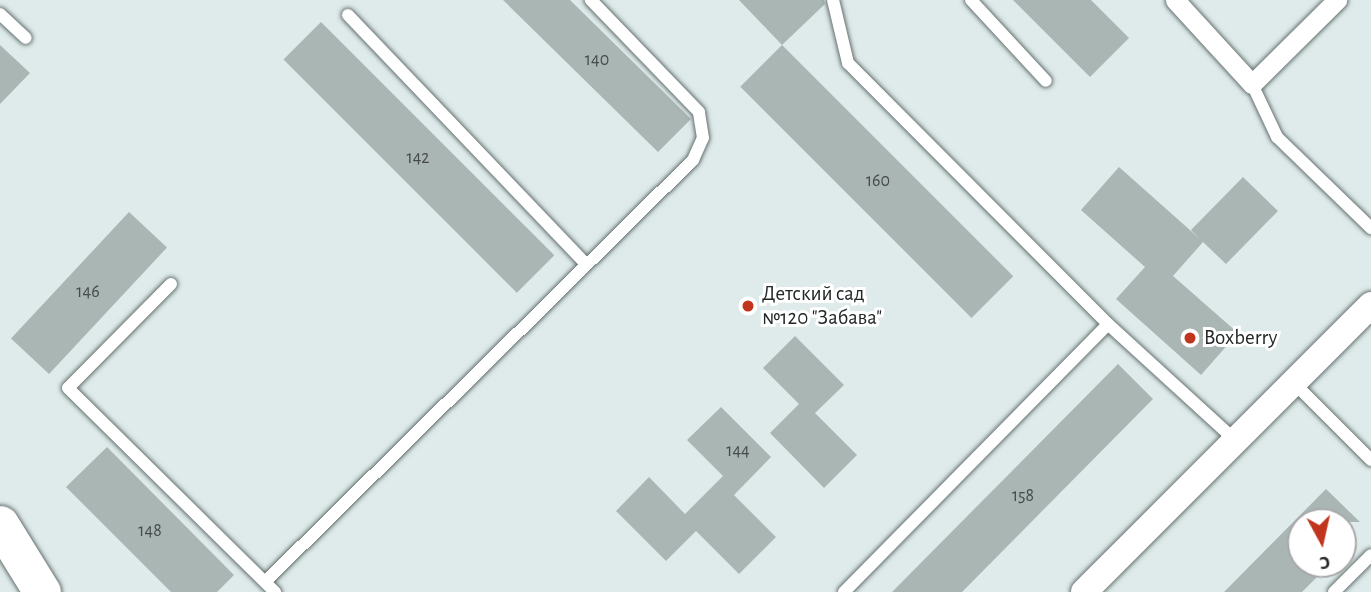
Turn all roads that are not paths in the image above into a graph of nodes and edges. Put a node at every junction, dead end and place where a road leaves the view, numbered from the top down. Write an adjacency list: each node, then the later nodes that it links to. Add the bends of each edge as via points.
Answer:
1 (591, 0): 12 (lane, via 699,112 703,138 693,160)
2 (833, 0): 15 (lane, via 848,63)
3 (971, 0): 9 (lane)
4 (1175, 0): 10 (street)
5 (1337, 0): 10 (street)
6 (0, 14): 8 (lane)
7 (348, 15): 12 (lane)
8 (26, 38)
9 (1046, 80)
10 (1252, 84): 11 (lane, via 1277,137)
11 (1371, 228)
12 (584, 262): 21 (lane)
13 (171, 284): 21 (lane, via 68,388)
14 (1371, 305): 16 (street)
15 (1108, 324): 17 (lane); 24 (lane)
16 (1294, 383): 17 (street); 18 (lane)
17 (1236, 441): 25 (street)
18 (1371, 460)
19 (0, 524): 22 (main road)
20 (1371, 555): 26 (lane)
21 (265, 582): 23 (lane)
22 (42, 592)
23 (275, 592)
24 (844, 592)
25 (1084, 592)
26 (1334, 592)

